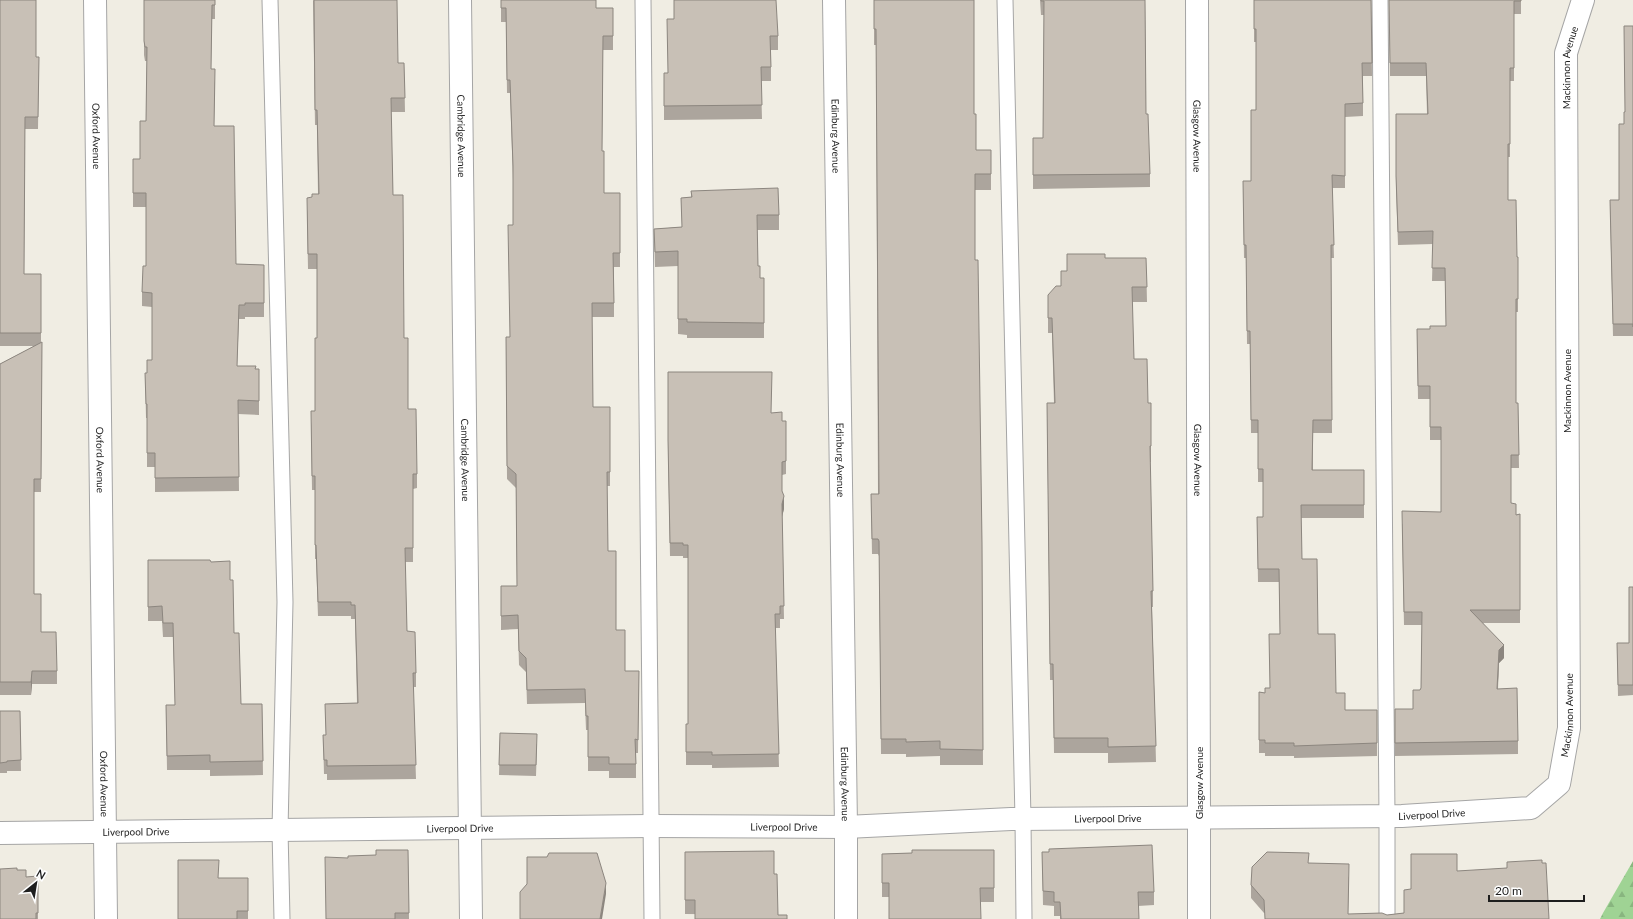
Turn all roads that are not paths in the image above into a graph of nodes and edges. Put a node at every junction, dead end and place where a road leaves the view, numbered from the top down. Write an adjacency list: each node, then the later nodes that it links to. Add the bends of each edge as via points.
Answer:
1 (95, 0): 18 (street, Oxford Avenue)
2 (270, 0): 17 (lane, via 285,602)
3 (460, 0): 16 (street, Cambridge Avenue)
4 (643, 0): 14 (lane)
5 (834, 0): 15 (street, Edinburg Avenue)
6 (1005, 0): 13 (lane)
7 (1198, 0): 12 (street, Glasgow Avenue)
8 (1380, 0): 11 (lane)
9 (1583, 0): 10 (street, Mackinnon Avenue, via 1566,53 1569,728)
10 (1559, 784): 11 (street, Liverpool Drive, via 1531,808)
11 (1387, 816): 12 (street, Liverpool Drive); 27 (lane)
12 (1199, 817): 13 (street, Liverpool Drive); 26 (street, Glasgow Avenue)
13 (1023, 819): 15 (street, Liverpool Drive); 25 (lane)
14 (651, 826): 15 (street, Liverpool Drive); 16 (street, Liverpool Drive); 23 (lane)
15 (846, 827): 24 (street, Edinburg Avenue)
16 (471, 828): 17 (street, Liverpool Drive); 22 (street, Cambridge Avenue)
17 (280, 830): 18 (street, Liverpool Drive); 21 (lane)
18 (105, 831): 19 (street, Liverpool Drive); 20 (street, Oxford Avenue)
19 (0, 833)
20 (106, 919)
21 (282, 919)
22 (471, 919)
23 (652, 919)
24 (846, 919)
25 (1024, 919)
26 (1200, 919)
27 (1387, 919)

